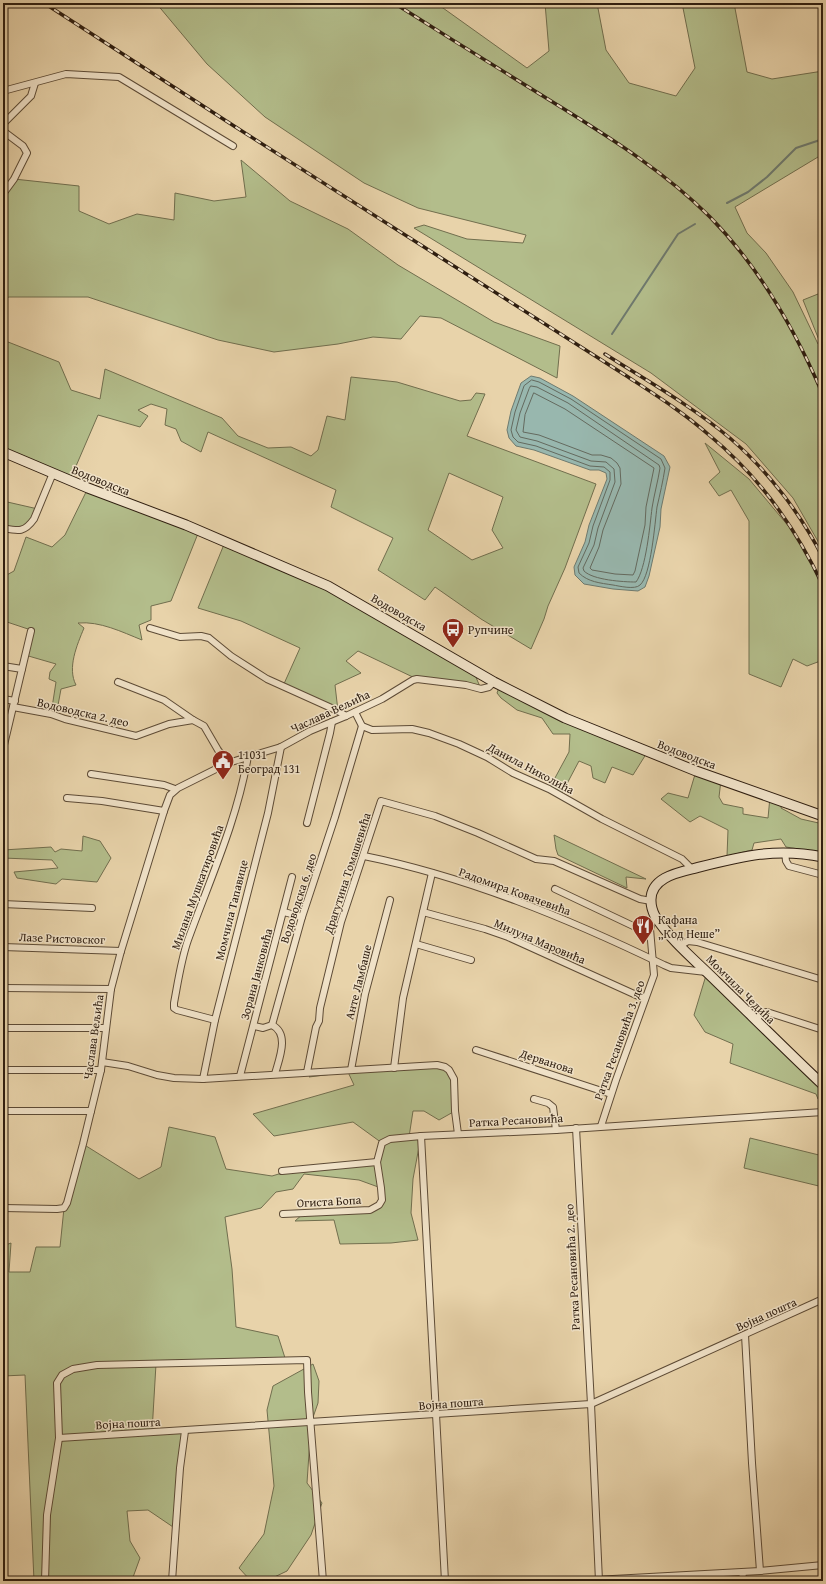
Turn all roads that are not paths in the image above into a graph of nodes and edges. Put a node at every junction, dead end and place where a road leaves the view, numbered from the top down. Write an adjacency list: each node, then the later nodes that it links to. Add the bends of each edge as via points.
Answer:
1 (35, 82): 2 (street); 3 (street, via 31,96); 5 (street, via 66,74 119,77)
2 (3, 91)
3 (3, 124)
4 (3, 131): 6 (street, via 23,146 27,154)
5 (233, 146)
6 (3, 194)
7 (3, 452): 8 (main road, Водоводска)
8 (53, 473): 9 (street, via 29,526 16,531); 15 (main road, Водоводска, via 186,525 328,586)
9 (3, 528)
10 (150, 628): 19 (street, via 180,637 209,638 267,679 338,710)
11 (31, 630): 13 (street)
12 (3, 666): 13 (street)
13 (22, 669): 17 (street)
14 (118, 682): 20 (street, via 164,700)
15 (494, 682): 18 (street, Часлава Вељића, via 482,689 413,680); 31 (main road, Водоводска, via 559,715 609,736 696,771)
16 (3, 699): 17 (street, Водоводска 2. део)
17 (14, 704): 20 (street, Водоводска 2. део, via 136,736); 24 (street)
18 (355, 712): 19 (street, Часлава Вељића); 22 (street)
19 (346, 716): 21 (street, Часлава Вељића)
20 (193, 720): 26 (street, via 204,726)
21 (332, 722): 23 (street, Часлава Вељића); 32 (street)
22 (362, 726): 36 (street, Данила Николића, via 372,730 412,729 459,744 682,859); 47 (street, Водоводска 6. део)
23 (280, 747): 25 (street, Часлава Вељића); 62 (street, Момчила Тапавице, via 268,812)
24 (3, 749)
25 (248, 756): 26 (street, Часлава Вељића); 62 (street, Милана Мушкатировића, via 237,808 188,942 174,1003 177,1010)
26 (228, 763): 28 (street, Часлава Вељића)
27 (91, 774): 28 (street, via 164,785)
28 (175, 790): 30 (street, Часлава Вељића, via 170,795)
29 (67, 798): 30 (street)
30 (164, 811): 53 (street, Часлава Вељића)
31 (823, 816)
32 (307, 823)
33 (786, 852): 35 (main road); 36 (main road, via 758,853); 38 (street, via 789,866)
34 (364, 856): 37 (street, Радомира Ковачевића); 42 (street, Драгутина Томашевића, via 381,802 435,816 530,856 554,861 640,899); 74 (street, Драгутина Томашевића, via 341,922)
35 (823, 858)
36 (692, 869): 42 (main road, via 663,879 653,891)
37 (432, 873): 46 (street); 55 (street, Радомира Ковачевића, via 537,908)
38 (823, 876)
39 (292, 877): 45 (street, Зорана Јанковића)
40 (555, 889): 49 (street)
41 (390, 900): 73 (street, Анте Ламбаше, via 365,994)
42 (651, 901): 48 (main road, Момчила Чедића)
43 (3, 904): 44 (street)
44 (92, 908)
45 (284, 912): 47 (street); 64 (street, Зорана Јанковића)
46 (423, 912): 50 (street); 60 (street, Милуна Маровића, via 508,937)
47 (302, 917): 63 (street, Водоводска 6. део)
48 (656, 918): 49 (street, Ратка Ресановића 3. део, via 651,925); 51 (main road, Момчила Чедића)
49 (650, 934): 55 (street, Ратка Ресановића 3. део)
50 (416, 944): 54 (street); 70 (street, via 400,1013)
51 (680, 946): 56 (main road, Момчила Чедића); 57 (street, via 688,941 697,942)
52 (3, 947): 53 (street, Лазе Ристовског)
53 (121, 951): 59 (street, Часлава Вељића)
54 (471, 960)
55 (653, 960): 56 (street, via 671,968); 60 (street, Ратка Ресановића 3. део, via 654,975)
56 (707, 972): 61 (main road, Момчила Чедића)
57 (823, 980)
58 (3, 988): 59 (street)
59 (111, 989): 66 (street, Часлава Вељића)
60 (645, 999): 79 (street, Ратка Ресановића 3. део)
61 (756, 1019): 67 (street, via 767,1012); 78 (main road, Момчила Чедића)
62 (215, 1020): 77 (street, Момчила Тапавице)
63 (272, 1025): 64 (street, via 263,1028); 75 (street, via 277,1027 282,1043)
64 (254, 1026): 76 (street, Зорана Јанковића)
65 (3, 1028): 66 (street)
66 (105, 1028): 69 (street, Часлава Вељића)
67 (823, 1030)
68 (476, 1050): 79 (street, Дерванова)
69 (102, 1062): 72 (street, Часлава Вељића); 77 (street, Ратка Ресановића, via 174,1078)
70 (394, 1068): 73 (street, Ратка Ресановића); 87 (street, Ратка Ресановића, via 437,1065 449,1070 454,1079)
71 (3, 1070): 72 (street)
72 (101, 1070): 82 (street, Часлава Вељића)
73 (351, 1070): 74 (street, Ратка Ресановића)
74 (307, 1072): 75 (street, Ратка Ресановића)
75 (275, 1074): 76 (street, Ратка Ресановића)
76 (240, 1076): 77 (street, Ратка Ресановића)
77 (203, 1079)
78 (823, 1085)
79 (611, 1094): 84 (street, Ратка Ресановића 3. део)
80 (534, 1098): 86 (street, via 553,1107)
81 (3, 1111): 82 (street)
82 (92, 1111): 91 (street, Часлава Вељића, via 64,1208)
83 (823, 1112): 84 (street, Ратка Ресановића)
84 (601, 1126): 85 (street, Ратка Ресановића)
85 (576, 1128): 86 (street, Ратка Ресановића); 95 (street, Ратка Ресановића 2. део)
86 (556, 1130): 87 (street, Ратка Ресановића)
87 (458, 1134): 88 (street, Огиста Бопа)
88 (421, 1136): 89 (street, Огиста Бопа, via 390,1139 382,1143); 96 (street)
89 (377, 1162): 90 (street); 92 (street, Огиста Бопа, via 382,1200 370,1210)
90 (282, 1171)
91 (3, 1208)
92 (283, 1214)
93 (823, 1299): 94 (street, Војна пошта)
94 (745, 1335): 95 (street, Војна пошта); 101 (street)
95 (591, 1404): 96 (street, Војна пошта); 108 (street, Ратка Ресановића 2. део)
96 (436, 1415): 97 (street, Војна пошта); 106 (street)
97 (311, 1423): 98 (street, Војна пошта); 99 (street, via 307,1360 97,1365 73,1369 62,1375 57,1383); 105 (street)
98 (185, 1431): 99 (street, Војна пошта); 104 (street)
99 (59, 1438): 103 (street, via 47,1515)
100 (823, 1565): 101 (street)
101 (760, 1571): 102 (street)
102 (743, 1572): 108 (street); 109 (street)
103 (44, 1581)
104 (172, 1581)
105 (323, 1581)
106 (445, 1581)
107 (576, 1581): 108 (street)
108 (599, 1581)
109 (742, 1581)

